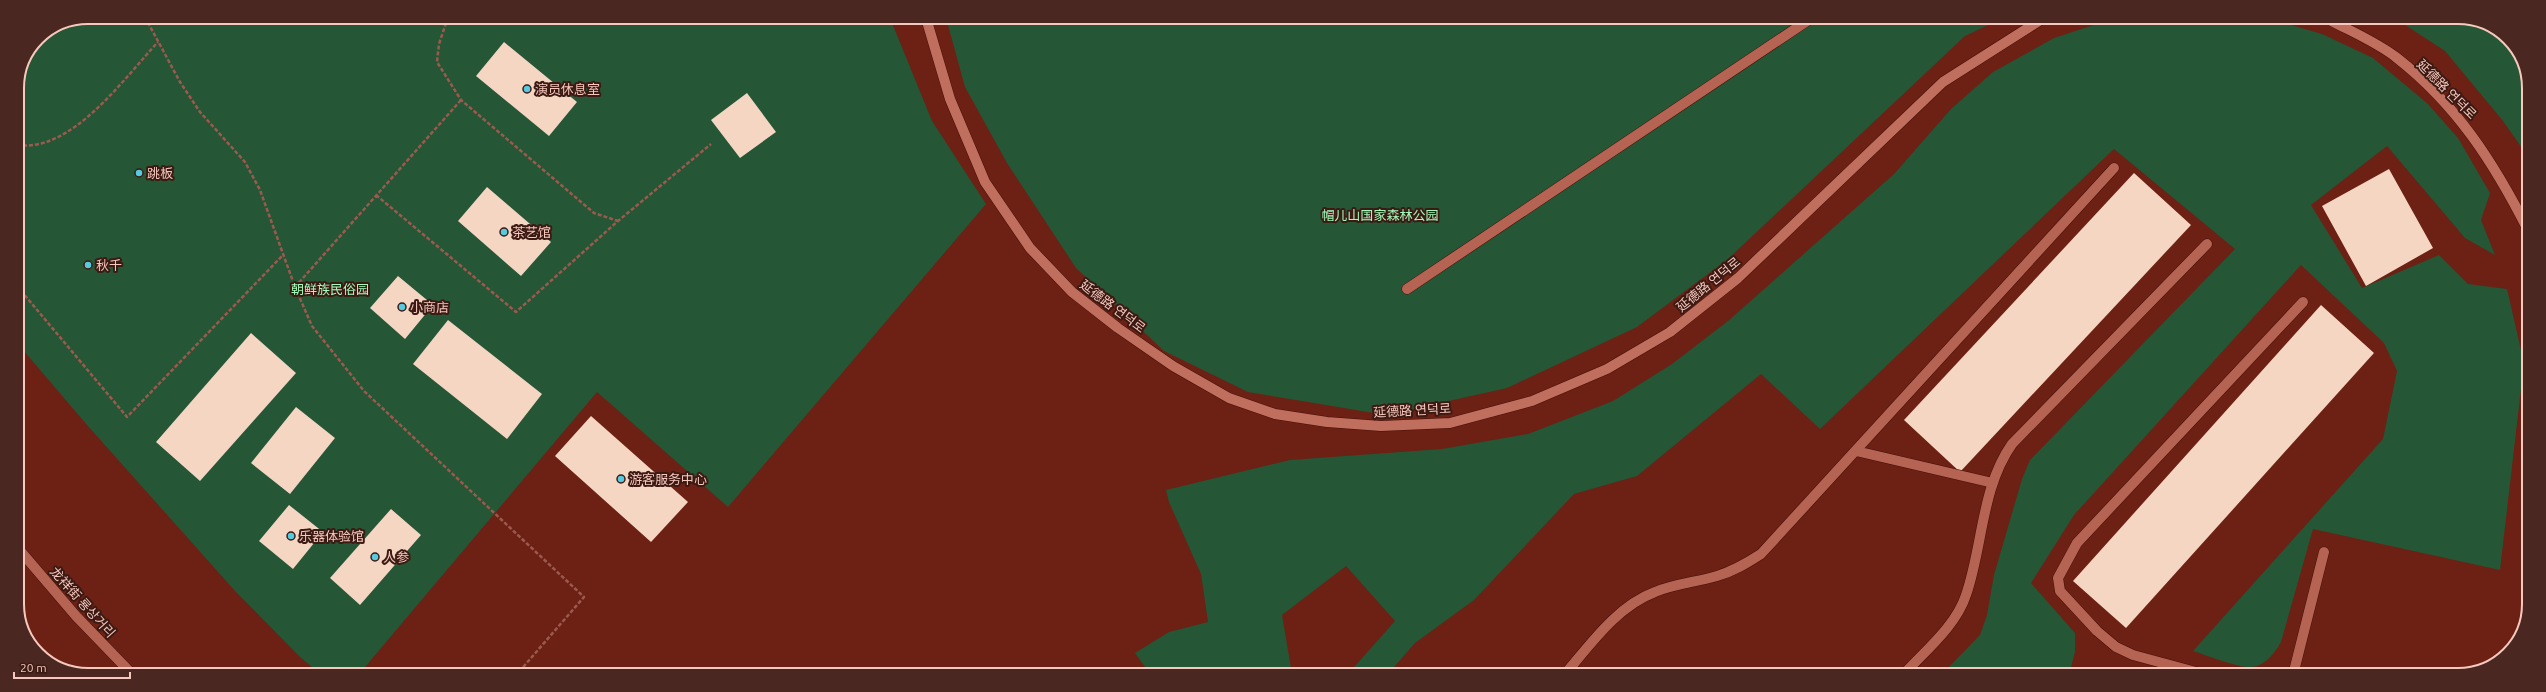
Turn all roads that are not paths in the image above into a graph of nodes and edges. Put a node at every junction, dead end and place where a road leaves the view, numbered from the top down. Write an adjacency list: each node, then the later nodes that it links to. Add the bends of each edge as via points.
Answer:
1 (928, 24): 3 (main road, 延德路 연덕로, via 950,99 985,182 1030,248 1072,292 1173,366 1229,398 1275,414 1327,422 1381,426 1450,423 1532,401 1608,368 1670,332 1738,278 1944,82)
2 (1803, 24): 8 (street)
3 (2034, 24)
4 (2337, 24): 6 (main road, 延德路 연덕로, via 2396,57 2462,120 2503,181)
5 (2114, 168): 10 (street)
6 (2522, 218)
7 (2207, 244): 11 (street, via 2012,444 2001,460)
8 (1407, 289)
9 (2303, 302): 17 (street, via 2077,543 2058,578 2060,591 2097,631 2116,647 2133,655)
10 (1856, 451): 11 (street); 15 (street, via 1761,554 1740,568 1718,576 1648,595 1614,619)
11 (1992, 483): 16 (street, via 1966,596 1958,613)
12 (2324, 552): 18 (street)
13 (24, 555): 14 (street, 龙祥街 룡상거리, via 76,616)
14 (126, 668)
15 (1570, 668)
16 (1909, 668)
17 (2181, 668)
18 (2295, 668)

